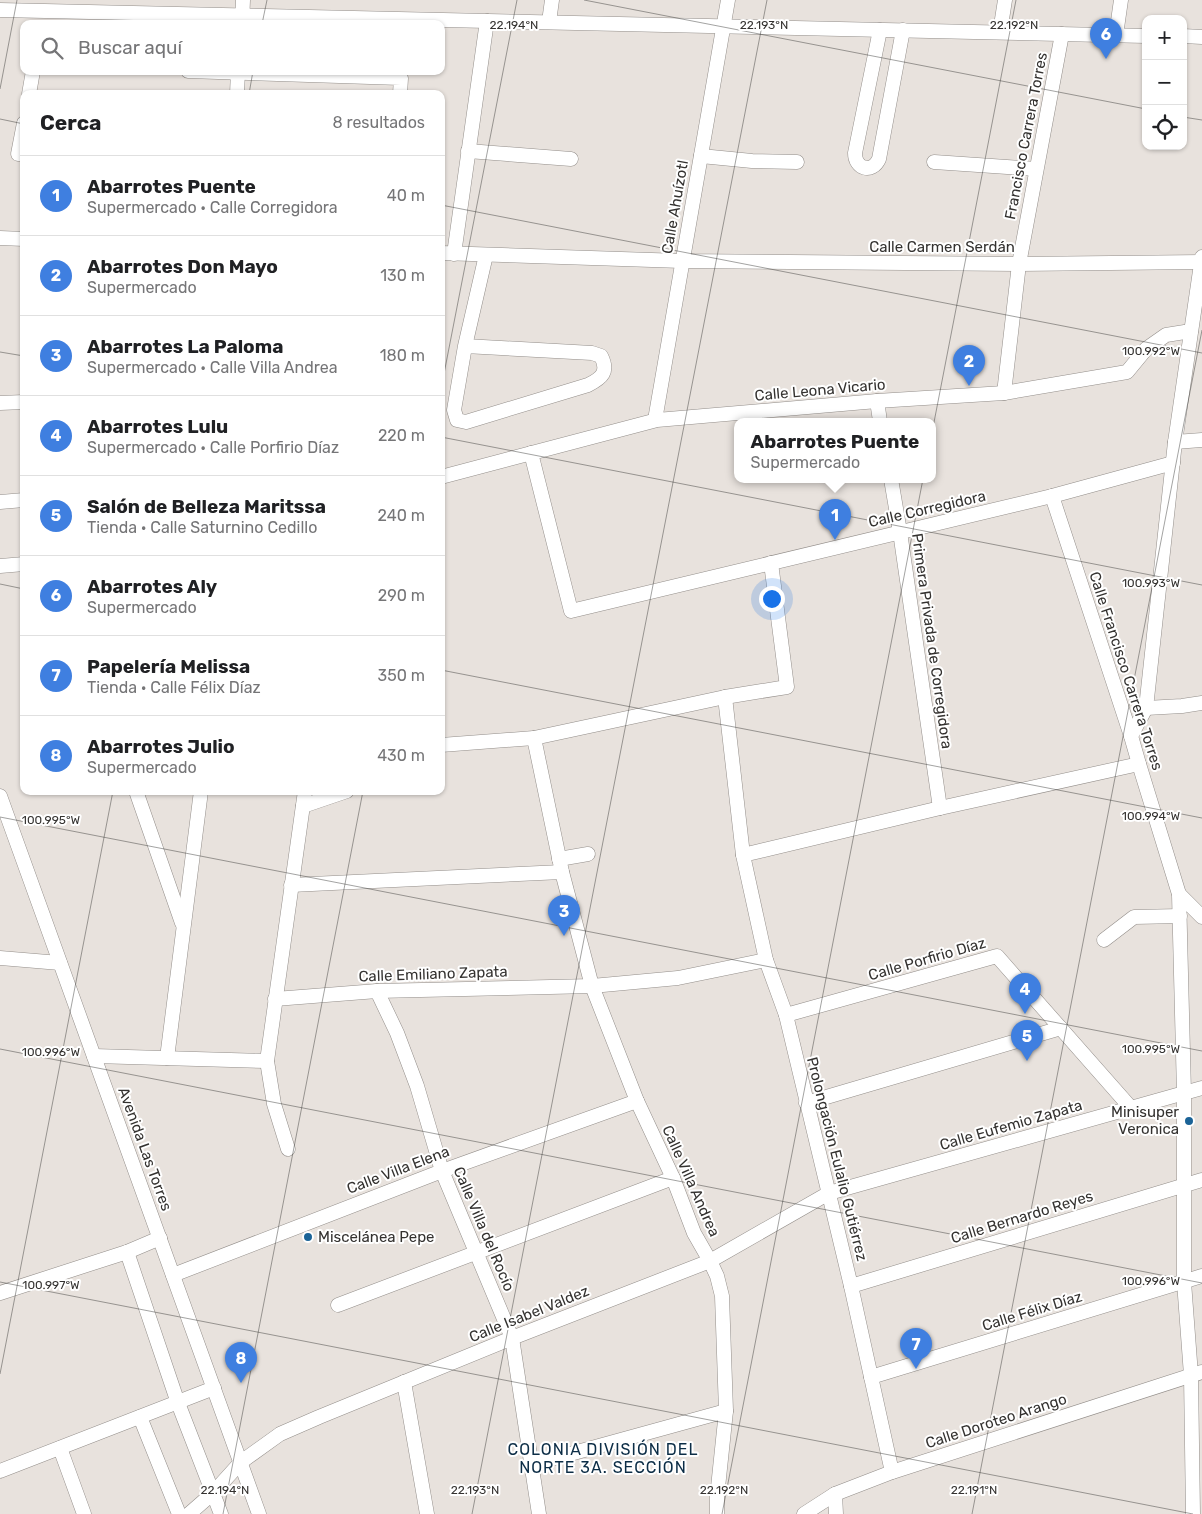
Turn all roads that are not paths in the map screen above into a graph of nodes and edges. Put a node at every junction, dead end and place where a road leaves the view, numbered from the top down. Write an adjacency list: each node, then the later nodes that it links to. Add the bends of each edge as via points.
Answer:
1 (243, 0): 8 (street)
2 (552, 0): 11 (street)
3 (728, 0): 12 (street, Calle Ahuízotl)
4 (1005, 0): 15 (street)
5 (1121, 0): 17 (street)
6 (120, 6): 7 (street); 8 (street)
7 (0, 10)
8 (242, 20)
9 (445, 21): 10 (street)
10 (487, 21): 11 (street); 28 (street)
11 (549, 22): 12 (street)
12 (723, 26): 13 (street); 30 (street, Calle Ahuízotl)
13 (880, 30): 14 (street); 14 (street, via 855,153 858,164 864,168 878,162)
14 (903, 30): 15 (street)
15 (1000, 32): 16 (street)
16 (1062, 34): 17 (street); 34 (street, Francisco Carrera Torres)
17 (1116, 35): 18 (street)
18 (1142, 36)
19 (1187, 36): 20 (street)
20 (1202, 37)
21 (32, 75): 24 (street)
22 (238, 75): 25 (street)
23 (320, 75): 26 (street, via 401,78)
24 (30, 90)
25 (237, 90)
26 (400, 90)
27 (20, 144): 29 (street)
28 (468, 151): 31 (street); 37 (street)
29 (20, 154)
30 (700, 156): 32 (street); 40 (street, Calle Ahuízotl)
31 (571, 159)
32 (797, 162)
33 (934, 162): 34 (street)
34 (1036, 169): 41 (street, Francisco Carrera Torres)
35 (0, 238): 36 (street)
36 (20, 239)
37 (448, 254): 38 (street, Calle Carmen Serdán)
38 (486, 255): 40 (street, Calle Carmen Serdán); 43 (street)
39 (1202, 260): 41 (street, Calle Carmen Serdán); 42 (street)
40 (682, 262): 41 (street, Calle Carmen Serdán); 49 (street, Calle Ahuízotl)
41 (1019, 264): 44 (street, Francisco Carrera Torres)
42 (1191, 331): 44 (street, Calle Leona Vicario, via 1166,335 1146,349 1127,372); 51 (street)
43 (465, 346): 43 (street, via 592,354 601,356 604,372 588,385 466,422 457,420 454,410)
44 (1004, 393): 45 (street, Calle Leona Vicario)
45 (877, 401): 48 (street); 49 (street, Calle Leona Vicario)
46 (20, 402): 47 (street)
47 (0, 403)
48 (880, 418)
49 (655, 420): 52 (street, Calle Leona Vicario)
50 (1202, 440): 51 (street)
51 (1175, 442): 53 (street)
52 (531, 453): 54 (street, Calle Leona Vicario); 60 (street, Calle Corregidora, via 571,611)
53 (1173, 463): 56 (street, Calle Corregidora); 65 (street)
54 (445, 476)
55 (892, 483): 59 (street, Primera Privada de Corregidora)
56 (1052, 496): 59 (street, Calle Corregidora); 66 (street, Calle Francisco Carrera Torres)
57 (20, 500): 58 (street)
58 (0, 502)
59 (900, 532): 60 (street, Calle Corregidora); 76 (street, Primera Privada de Corregidora)
60 (771, 563): 63 (street, via 787,687)
61 (20, 564): 62 (street)
62 (0, 566)
63 (725, 697): 67 (street); 78 (street, Prolongación Eulalio Gutiérrez)
64 (1202, 703): 65 (street)
65 (1146, 708): 66 (street)
66 (1131, 736): 69 (street, Calle Francisco Carrera Torres)
67 (534, 738): 68 (street); 79 (street, Calle Villa Andrea)
68 (445, 745)
69 (1138, 764): 76 (street); 81 (street, Calle Francisco Carrera Torres)
70 (137, 795): 84 (street)
71 (200, 795): 84 (street)
72 (304, 795): 75 (street)
73 (335, 795): 75 (street)
74 (0, 796): 88 (street, Avenida Las Torres)
75 (303, 806): 80 (street)
76 (940, 808): 78 (street)
77 (588, 854): 79 (street)
78 (743, 855): 87 (street, Prolongación Eulalio Gutiérrez)
79 (561, 866): 80 (street); 89 (street, Calle Villa Andrea)
80 (291, 885): 91 (street)
81 (1179, 894): 82 (street, Calle Francisco Carrera Torres); 83 (street)
82 (1180, 916): 85 (street, via 1134,917); 98 (street, Calle Francisco Carrera Torres)
83 (1202, 917)
84 (184, 927): 95 (street)
85 (1104, 940)
86 (0, 958): 88 (street)
87 (766, 960): 89 (street, Calle Emiliano Zapata, via 678,978); 92 (street, Prolongación Eulalio Gutiérrez)
88 (60, 963): 94 (street, Avenida Las Torres)
89 (592, 986): 90 (street, Calle Emiliano Zapata); 99 (street, Calle Villa Andrea)
90 (377, 991): 91 (street, Calle Emiliano Zapata); 103 (street, Calle Villa del Rocío, via 417,1086)
91 (275, 999): 96 (street)
92 (786, 1015): 93 (street, Calle Porfirio Díaz, via 997,956); 100 (street, Prolongación Eulalio Gutiérrez)
93 (1061, 1028): 100 (street); 101 (street, Calle Porfirio Díaz)
94 (94, 1056): 95 (street); 108 (street, Avenida Las Torres)
95 (167, 1058): 96 (street)
96 (267, 1061): 102 (street, via 274,1104)
97 (1202, 1088): 98 (street, Calle Eufemio Zapata)
98 (1184, 1093): 101 (street, Calle Eufemio Zapata); 106 (street, Calle Francisco Carrera Torres)
99 (637, 1101): 103 (street, Calle Villa Elena); 104 (street, Calle Villa Andrea)
100 (806, 1103): 107 (street, Prolongación Eulalio Gutiérrez)
101 (1131, 1108): 107 (street, Calle Eufemio Zapata)
102 (288, 1149)
103 (442, 1171): 110 (street, Calle Villa del Rocío); 112 (street, Calle Villa Elena)
104 (673, 1178): 110 (street); 111 (street, Calle Villa Andrea, via 694,1233)
105 (1202, 1180): 106 (street, Calle Bernardo Reyes)
106 (1184, 1185): 114 (street, Calle Francisco Carrera Torres); 115 (street, Calle Bernardo Reyes)
107 (829, 1193): 111 (street, Calle Isabel Valdez); 115 (street, Prolongación Eulalio Gutiérrez)
108 (160, 1238): 109 (street); 112 (street, Avenida Las Torres)
109 (127, 1252): 116 (street); 123 (street)
110 (477, 1252): 117 (street); 118 (street, Calle Villa del Rocío)
111 (710, 1260): 118 (street, Calle Isabel Valdez); 125 (street, Calle Villa Andrea, via 722,1296)
112 (173, 1275): 122 (street, Avenida Las Torres)
113 (1202, 1276): 114 (street, Calle Félix Díaz)
114 (1184, 1282): 119 (street, Calle Francisco Carrera Torres); 120 (street, Calle Félix Díaz)
115 (851, 1286): 120 (street, Prolongación Eulalio Gutiérrez)
116 (0, 1293)
117 (338, 1305)
118 (512, 1338): 121 (street, Calle Isabel Valdez); 129 (street, Calle Villa del Rocío)
119 (1197, 1374): 124 (street, Calle Francisco Carrera Torres); 131 (street, Calle Doroteo Arango)
120 (871, 1377): 131 (street, Prolongación Eulalio Gutiérrez)
121 (404, 1382): 128 (street, Calle Isabel Valdez, via 280,1434); 139 (street)
122 (214, 1388): 123 (street); 128 (street, Avenida Las Torres)
123 (178, 1402): 126 (street); 132 (street)
124 (1197, 1406): 144 (street, Calle Francisco Carrera Torres)
125 (726, 1411): 129 (street); 141 (street, Calle Villa Andrea)
126 (140, 1417): 127 (street); 135 (street)
127 (60, 1448): 130 (street); 134 (street)
128 (241, 1462): 132 (street, Calle Isabel Valdez); 138 (street, Avenida Las Torres)
129 (530, 1465): 140 (street, Calle Villa del Rocío)
130 (0, 1470)
131 (892, 1472): 133 (street, Calle Doroteo Arango)
132 (213, 1493): 136 (street, Calle Isabel Valdez); 137 (street)
133 (835, 1494): 142 (street, Calle Doroteo Arango); 143 (street)
134 (84, 1514)
135 (179, 1514)
136 (189, 1514)
137 (220, 1514)
138 (260, 1514)
139 (427, 1514)
140 (538, 1514)
141 (717, 1514)
142 (804, 1514)
143 (836, 1514)
144 (1193, 1514)

